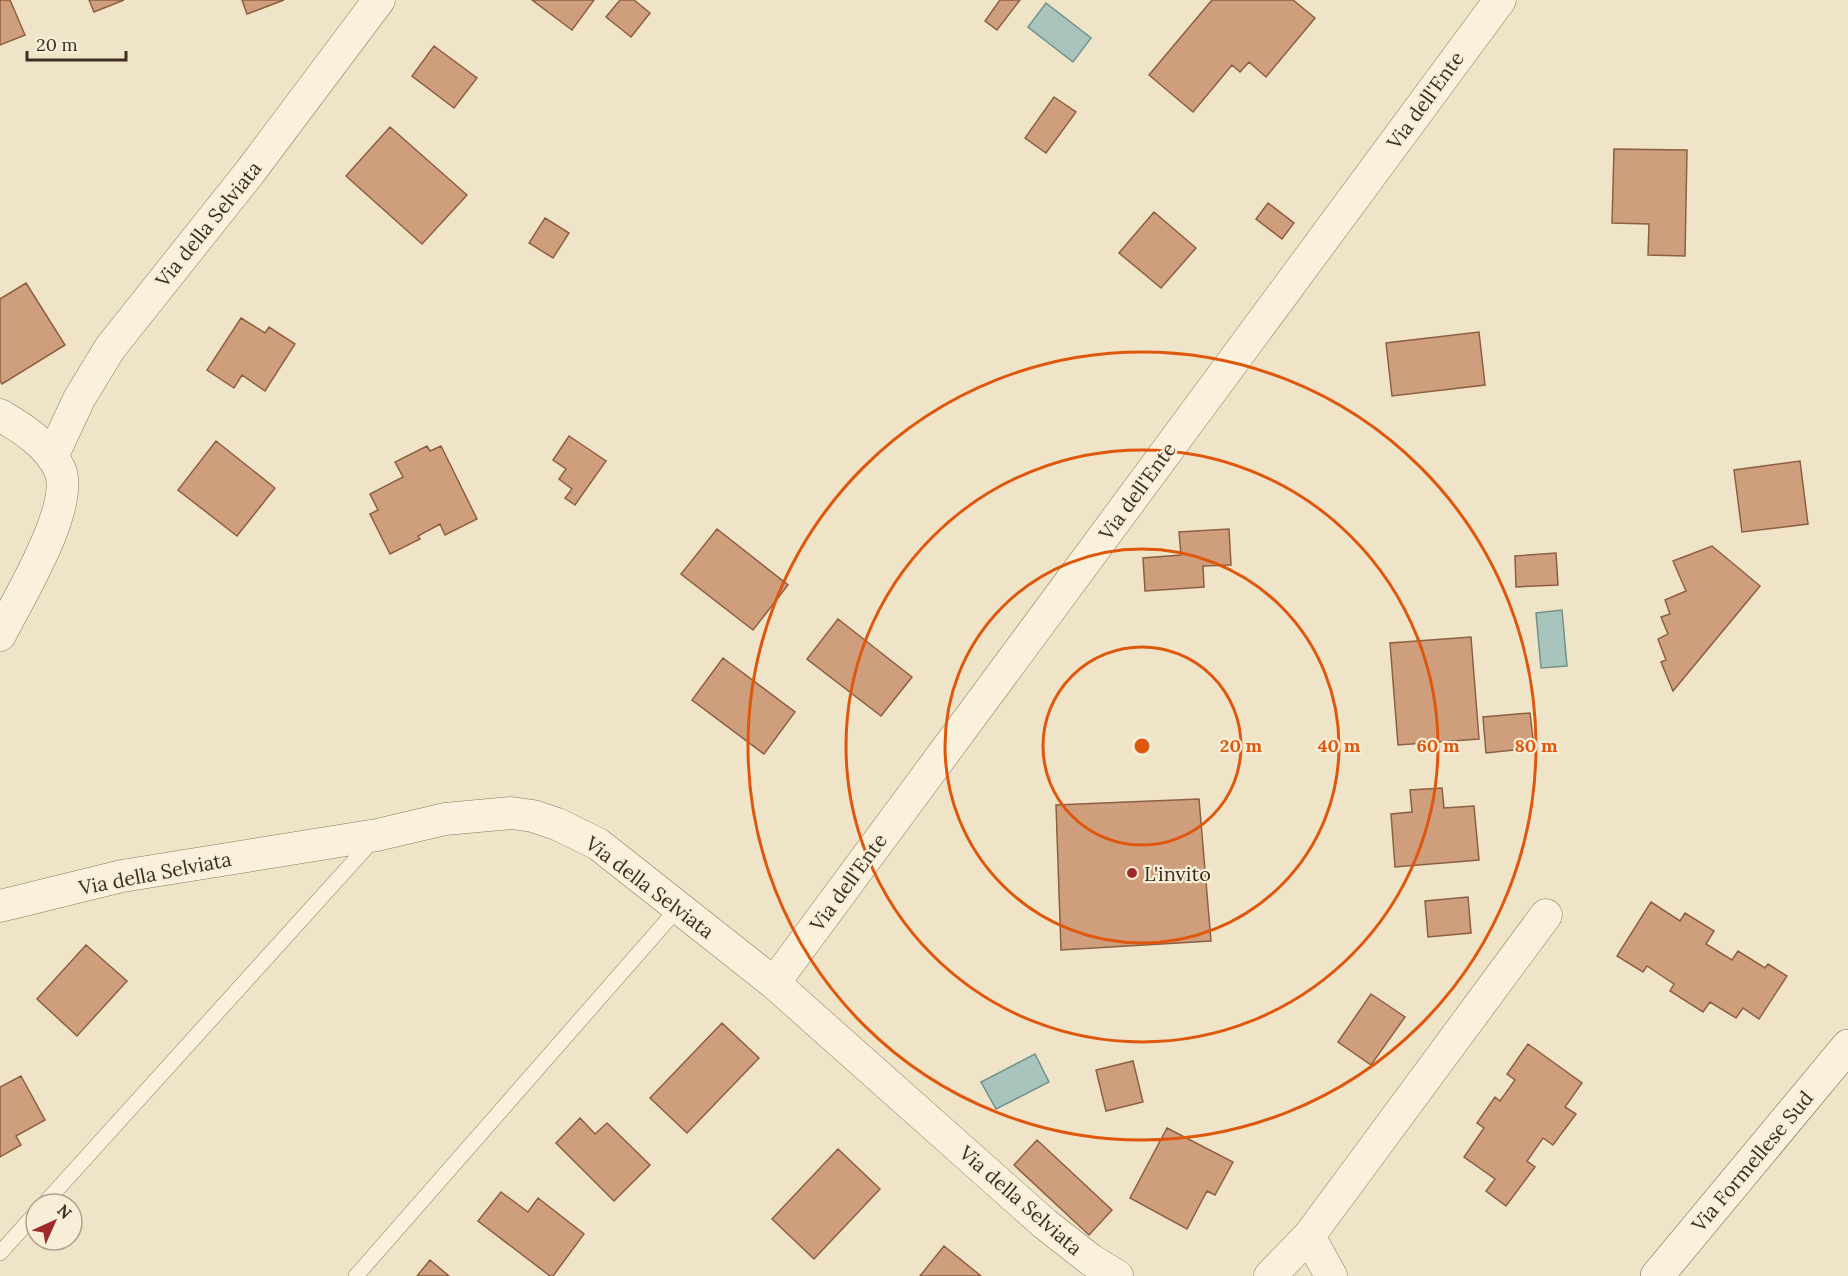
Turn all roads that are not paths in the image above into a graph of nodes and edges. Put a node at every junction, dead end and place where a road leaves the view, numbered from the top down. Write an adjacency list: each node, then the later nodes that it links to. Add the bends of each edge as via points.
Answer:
1 (379, 0): 4 (street, Via della Selviata, via 258,162 110,348 79,399)
2 (1500, 0): 10 (street, Via dell'Ente)
3 (0, 415): 4 (street, via 26,432)
4 (52, 458): 5 (street, via 62,481 60,508)
5 (0, 634)
6 (378, 834): 7 (street, Via della Selviata, via 122,876); 8 (street, Via della Selviata, via 468,816 533,816 598,844); 12 (lane)
7 (0, 906)
8 (679, 907): 10 (street, Via della Selviata); 16 (lane)
9 (1546, 915): 14 (street)
10 (774, 983): 17 (street, Via della Selviata, via 1045,1224 1090,1260)
11 (1848, 1046): 20 (street, Via Formellese Sud)
12 (55, 1192)
13 (24, 1226): 15 (lane)
14 (1309, 1236): 18 (street); 19 (street)
15 (0, 1252)
16 (356, 1276)
17 (1118, 1276)
18 (1270, 1276)
19 (1331, 1276)
20 (1657, 1276)

